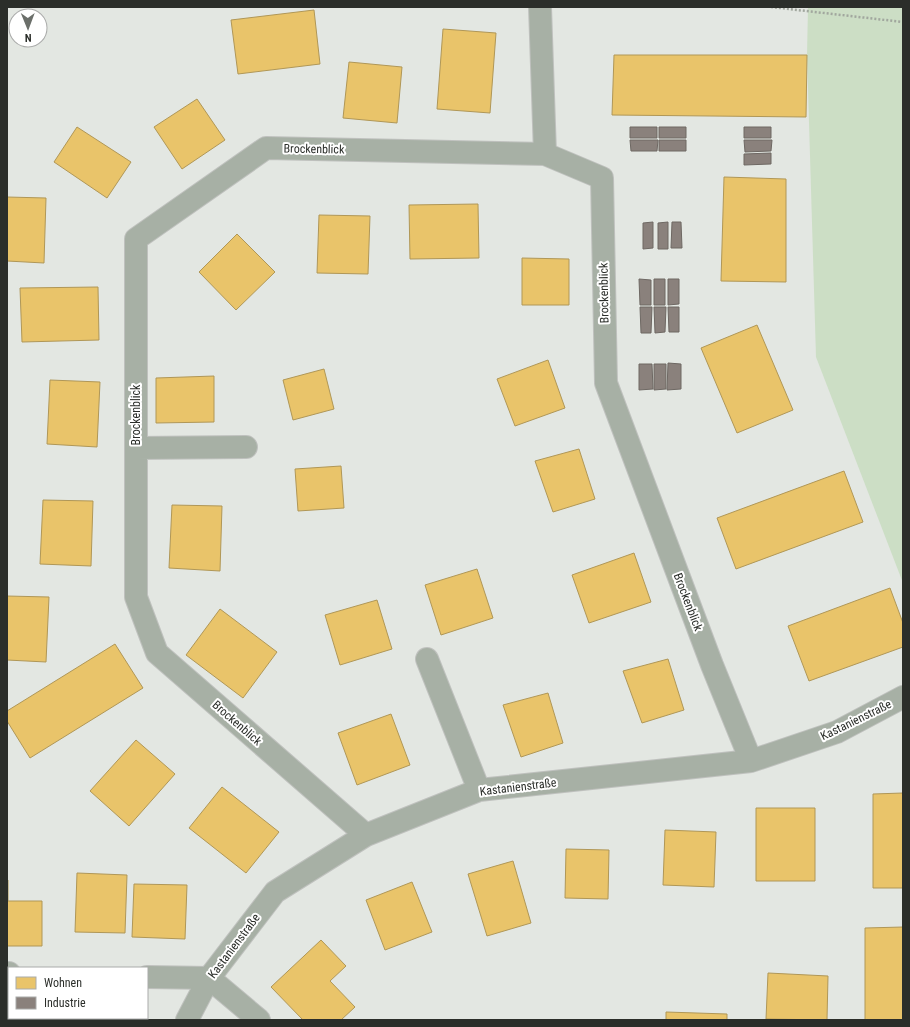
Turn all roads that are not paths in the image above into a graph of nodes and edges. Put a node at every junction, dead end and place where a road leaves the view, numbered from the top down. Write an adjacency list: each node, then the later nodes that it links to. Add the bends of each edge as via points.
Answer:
1 (540, 7): 2 (street)
2 (545, 154): 4 (street, Brockenblick, via 266,148 136,239); 7 (street, Brockenblick, via 602,178 606,383 712,665)
3 (246, 447): 4 (street)
4 (136, 448): 9 (street, Brockenblick, via 136,597 157,653)
5 (427, 660): 8 (street)
6 (903, 697): 7 (street, Kastanienstraße, via 836,732)
7 (751, 761): 8 (street, Kastanienstraße)
8 (479, 790): 9 (street, Kastanienstraße)
9 (366, 835): 11 (street, Kastanienstraße, via 275,892)
10 (148, 976): 11 (street)
11 (209, 978): 12 (street, Kastanienstraße); 13 (street)
12 (187, 1020)
13 (259, 1020)

